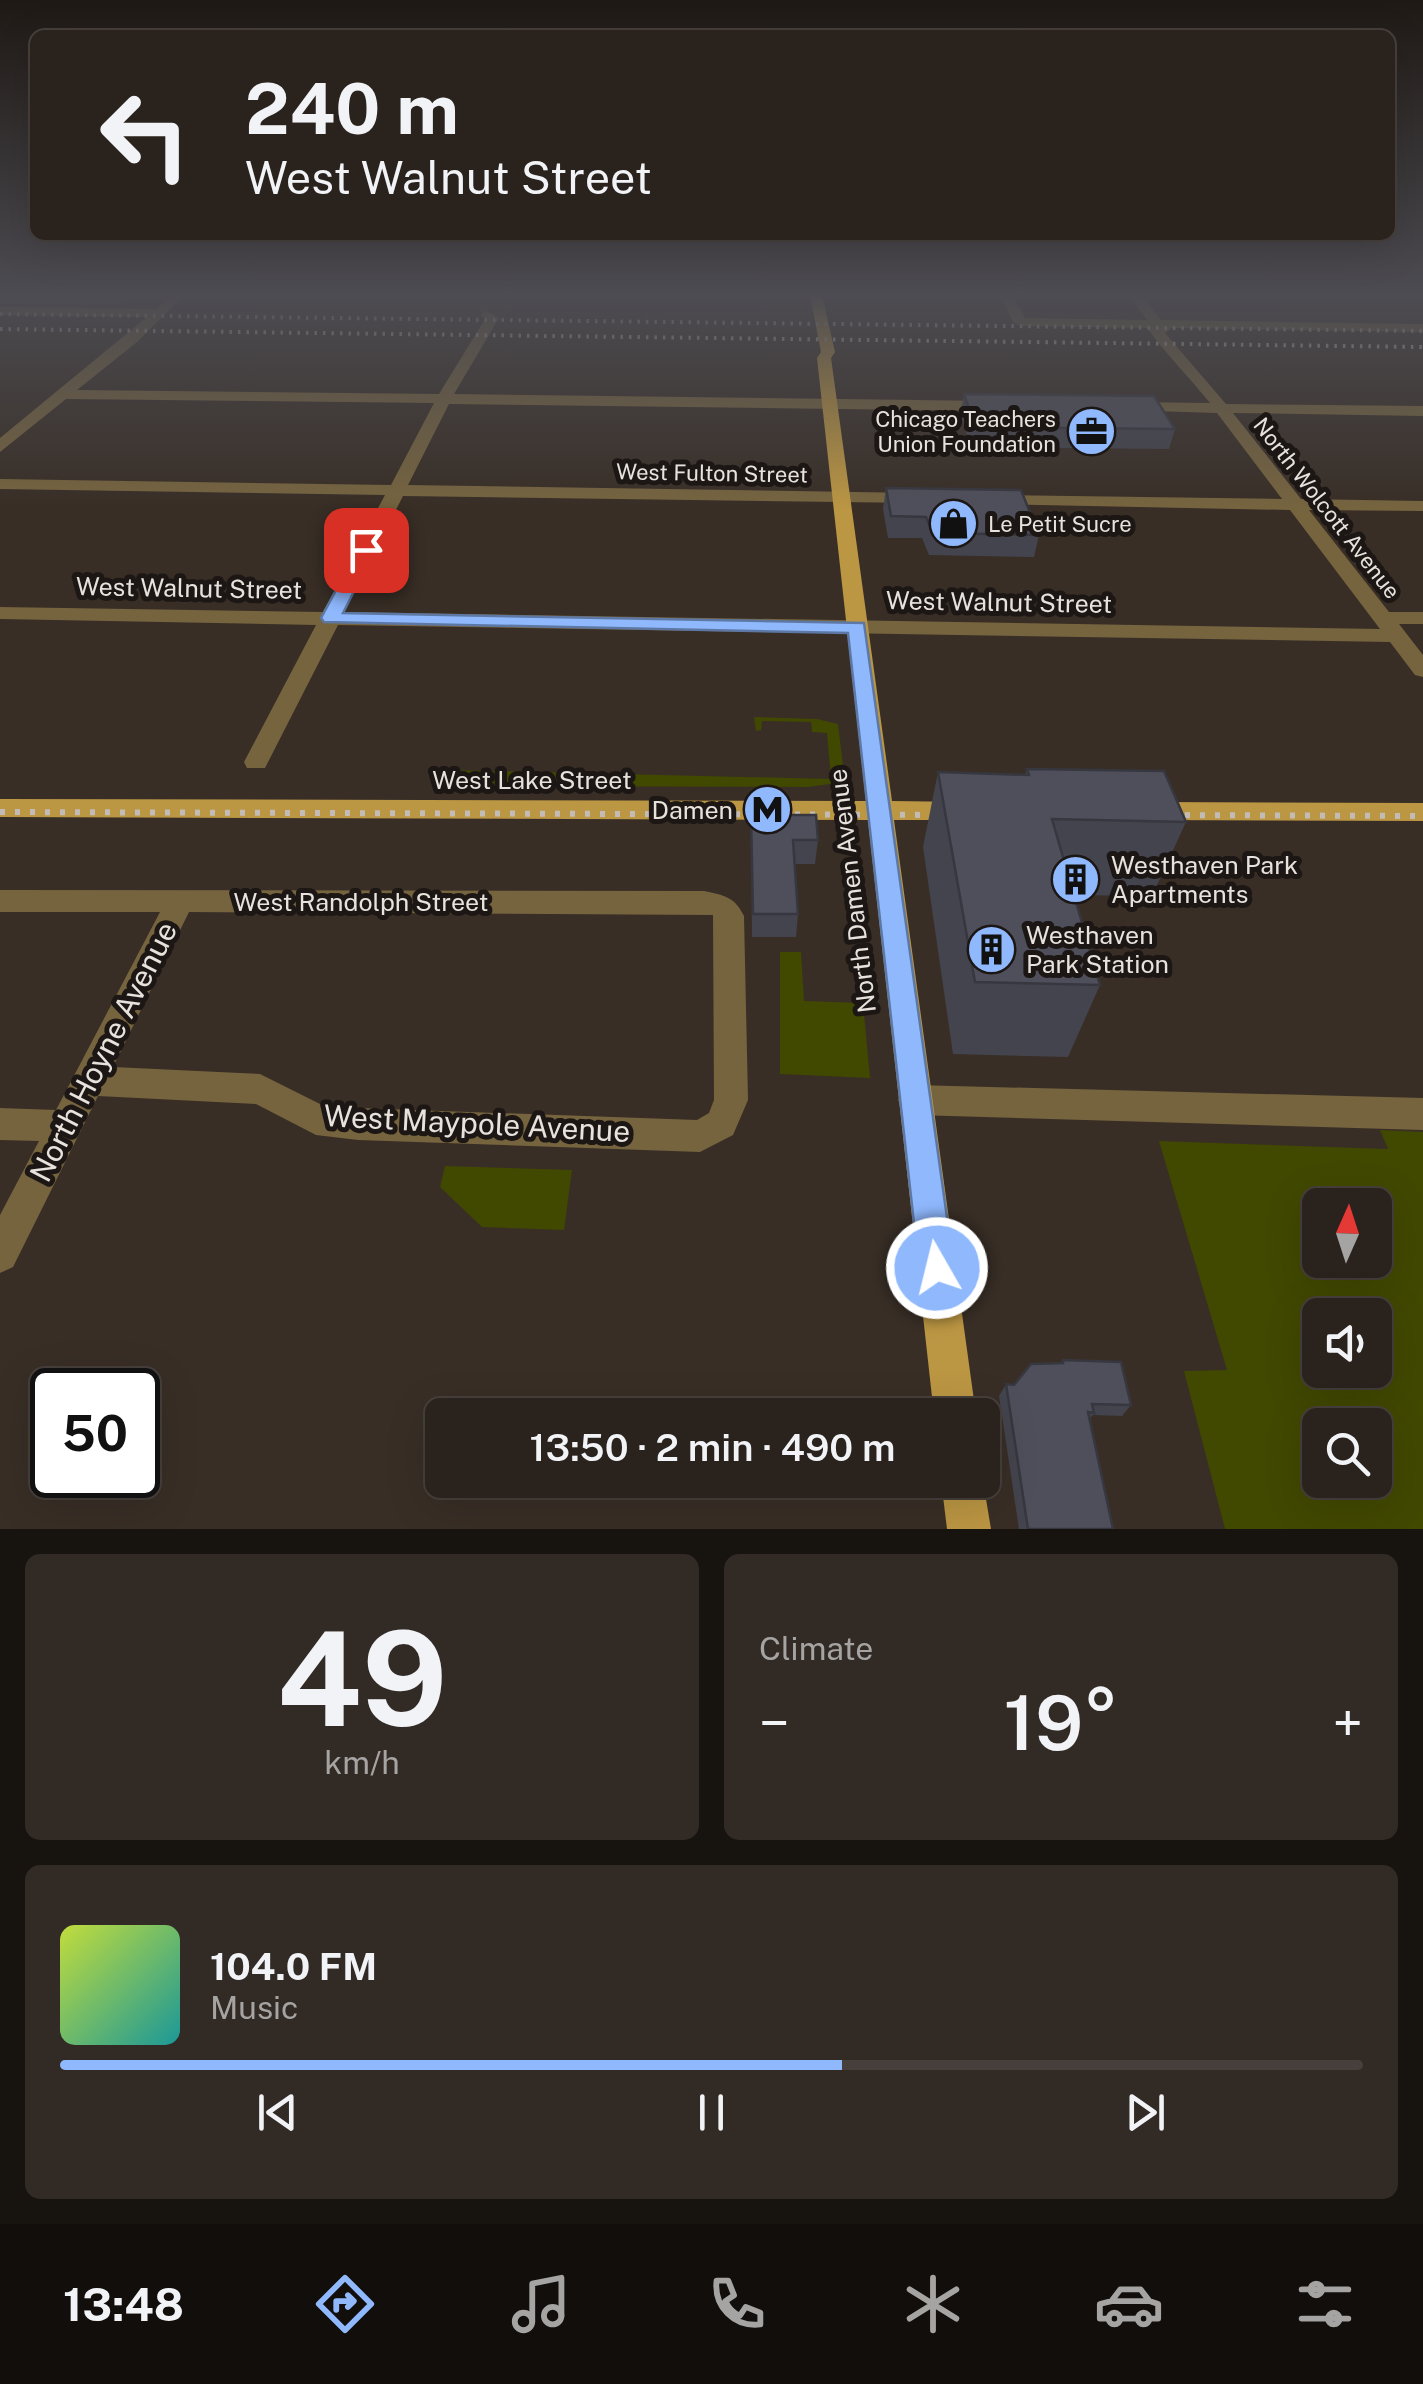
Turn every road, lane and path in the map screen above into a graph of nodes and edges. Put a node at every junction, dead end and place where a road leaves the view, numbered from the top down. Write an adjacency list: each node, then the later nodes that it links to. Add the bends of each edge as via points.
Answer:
1 (95, 366): 5 (street)
2 (461, 366): 6 (street)
3 (825, 366): 7 (main road, North Damen Avenue)
4 (1183, 366): 10 (street, North Wolcott Avenue)
5 (62, 394): 6 (street); 12 (street)
6 (445, 398): 7 (street); 14 (street)
7 (830, 404): 8 (street); 15 (main road, North Damen Avenue)
8 (1004, 406)
9 (1104, 407): 10 (street)
10 (1221, 408): 11 (street); 18 (street, North Wolcott Avenue)
11 (1423, 411)
12 (0, 447)
13 (0, 484): 14 (street, West Fulton Street)
14 (398, 490): 15 (street, West Fulton Street); 21 (street)
15 (841, 497): 16 (street, West Fulton Street); 24 (main road, North Damen Avenue)
16 (936, 499)
17 (974, 499): 18 (street)
18 (1295, 504): 19 (street); 22 (street, North Wolcott Avenue)
19 (1423, 506)
20 (0, 613): 21 (street, West Walnut Street)
21 (331, 618): 24 (street, West Walnut Street); 27 (street)
22 (1383, 618): 23 (street); 25 (street, North Wolcott Avenue)
23 (1423, 618)
24 (857, 627): 25 (street, West Walnut Street); 29 (main road, North Damen Avenue)
25 (1397, 636): 26 (street, North Wolcott Avenue)
26 (1423, 670)
27 (256, 762)
28 (0, 808): 29 (main road, West Lake Street)
29 (880, 811): 30 (main road, West Lake Street); 37 (main road, North Damen Avenue)
30 (986, 811)
31 (1118, 811): 32 (main road)
32 (1423, 812)
33 (0, 901): 34 (street, West Randolph Street)
34 (180, 902): 35 (street, North Hoyne Avenue); 36 (street, West Randolph Street, via 722,906 730,916)
35 (90, 1081): 36 (street, West Maypole Avenue, via 260,1089 316,1119 358,1124 700,1136 721,1124); 40 (street, North Hoyne Avenue)
36 (731, 1100)
37 (914, 1100): 38 (street); 42 (main road, North Damen Avenue)
38 (1423, 1114)
39 (0, 1124): 40 (street)
40 (67, 1126): 41 (street, North Hoyne Avenue)
41 (0, 1254)
42 (954, 1398)
43 (966, 1498): 44 (main road)
44 (970, 1529)

